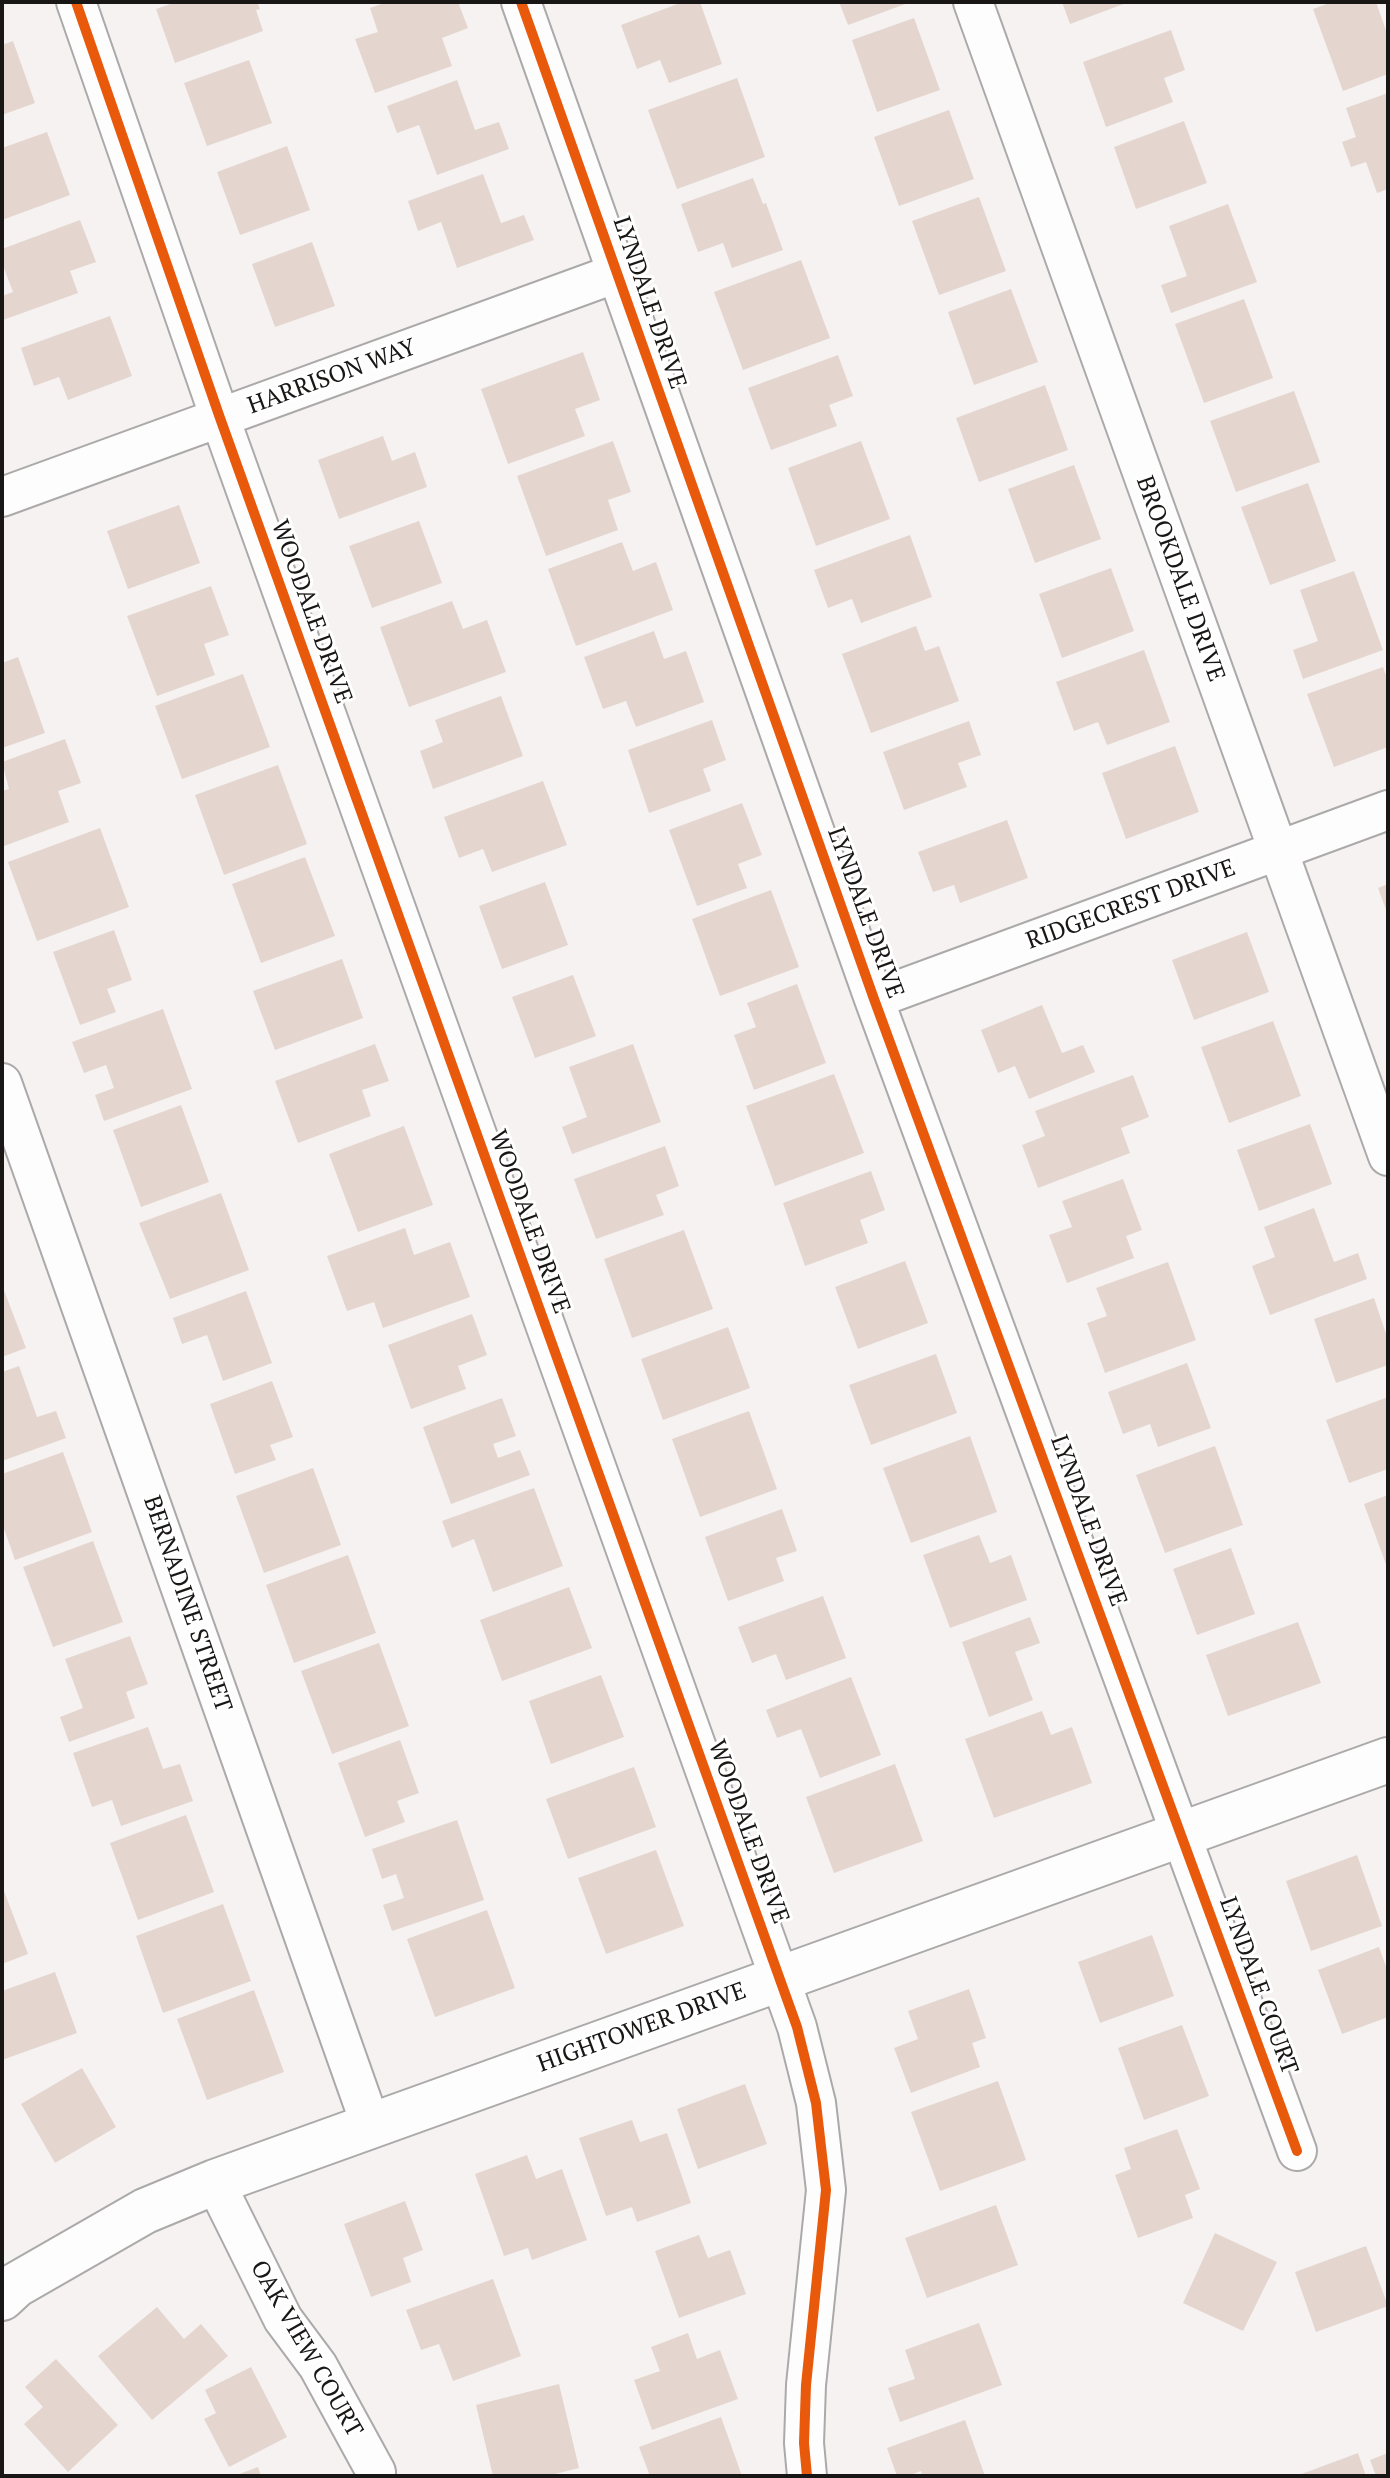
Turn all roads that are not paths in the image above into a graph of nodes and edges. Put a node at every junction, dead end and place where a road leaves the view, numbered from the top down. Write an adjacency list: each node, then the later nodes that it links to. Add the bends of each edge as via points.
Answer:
1 (76, 2): 5 (street, WOODALE DRIVE)
2 (521, 2): 4 (street, LYNDALE DRIVE)
3 (973, 2): 8 (street, BROOKDALE DRIVE)
4 (617, 273): 5 (street, HARRISON WAY); 9 (street, LYNDALE DRIVE)
5 (220, 418): 6 (street, HARRISON WAY); 14 (street, WOODALE DRIVE)
6 (2, 497)
7 (1388, 810): 8 (street, RIDGECREST DRIVE)
8 (1278, 850): 9 (street, RIDGECREST DRIVE); 11 (street, BROOKDALE DRIVE)
9 (874, 999): 13 (street, LYNDALE DRIVE)
10 (2, 1083): 15 (street, BERNADINE STREET)
11 (1388, 1156)
12 (1388, 1760): 13 (main road, HIGHTOWER DRIVE)
13 (1182, 1834): 14 (main road, HIGHTOWER DRIVE); 16 (street, LYNDALE COURT)
14 (779, 1979): 15 (main road, HIGHTOWER DRIVE); 20 (street, WOODALE DRIVE, via 816,2103 826,2190 806,2385)
15 (371, 2126): 17 (main road, HIGHTOWER DRIVE)
16 (1297, 2151)
17 (215, 2182): 18 (main road, HIGHTOWER DRIVE, via 145,2211); 19 (street, OAK VIEW COURT, via 283,2319 318,2366)
18 (7, 2282)
19 (376, 2472)
20 (807, 2476)

